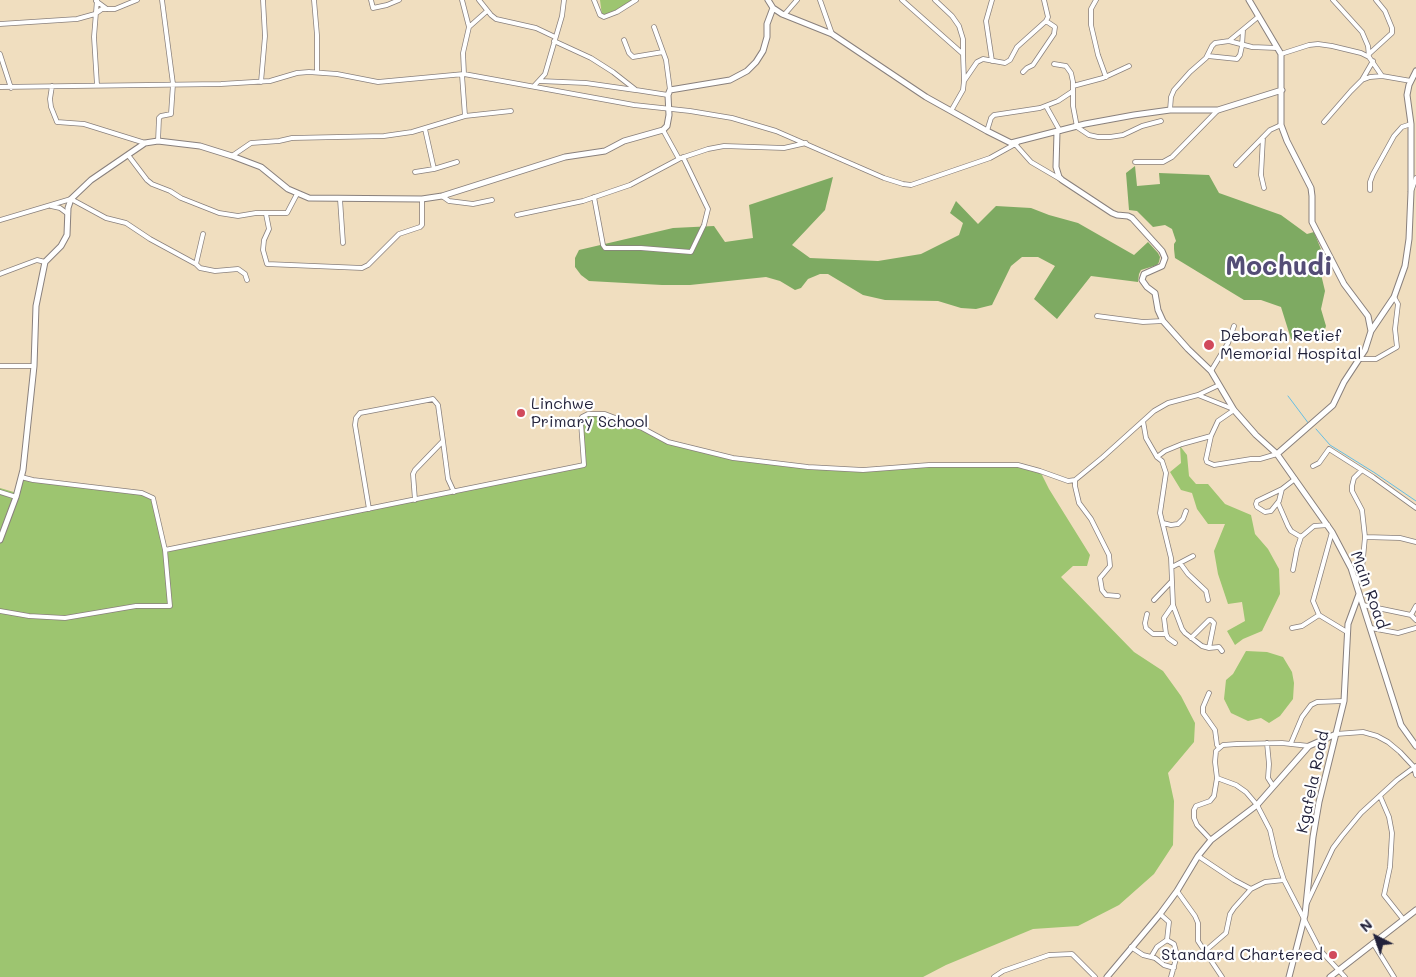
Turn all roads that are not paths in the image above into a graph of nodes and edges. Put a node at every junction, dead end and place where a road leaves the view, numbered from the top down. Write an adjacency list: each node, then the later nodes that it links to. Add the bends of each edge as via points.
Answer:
1 (96, 0): 25 (street); 27 (street)
2 (137, 0): 25 (street)
3 (162, 0): 61 (street)
4 (263, 0): 60 (street, via 265,36)
5 (314, 0): 51 (street)
6 (370, 0): 7 (street, via 373,8)
7 (399, 0)
8 (462, 0): 32 (street)
9 (479, 0): 26 (street)
10 (564, 0): 36 (street)
11 (594, 0): 12 (street, via 600,15 604,16)
12 (636, 0)
13 (768, 0): 24 (street)
14 (797, 0): 28 (street)
15 (820, 0): 35 (street)
16 (902, 0): 43 (street)
17 (935, 0): 43 (street, via 959,26)
18 (992, 0): 47 (street, via 986,21)
19 (1044, 0): 30 (street)
20 (1096, 0): 56 (street, via 1091,9 1090,24)
21 (1248, 0): 29 (street)
22 (1333, 0): 45 (street, via 1358,26)
23 (1376, 0): 45 (street, via 1385,11 1392,33)
24 (773, 8): 28 (street); 70 (street, via 763,51 747,71 730,80)
25 (107, 9): 27 (street)
26 (487, 11): 32 (street); 36 (street, via 496,18 536,28)
27 (95, 14): 31 (street, via 77,19); 62 (street)
28 (784, 15): 35 (street)
29 (1258, 17): 34 (street); 40 (street)
30 (1046, 21): 47 (street, via 1017,47 1010,60); 52 (street, via 1055,27 1054,34 1033,65)
31 (0, 24)
32 (469, 27): 53 (street, via 463,53)
33 (654, 27): 41 (street)
34 (1243, 30): 38 (street); 39 (street)
35 (832, 34): 73 (street, via 901,82)
36 (555, 39): 58 (street, via 546,74); 68 (street, via 591,58)
37 (624, 40): 41 (street, via 633,57)
38 (1229, 41): 39 (street); 46 (street, via 1214,44)
39 (1242, 46): 40 (street); 46 (street, via 1237,59)
40 (1278, 48): 44 (street)
41 (663, 52): 70 (street)
42 (0, 54): 66 (street)
43 (963, 54): 59 (street)
44 (1281, 54): 45 (street, via 1318,44); 69 (street)
45 (1369, 55): 48 (street)
46 (1208, 56): 74 (street, via 1174,90)
47 (992, 60): 59 (street, via 977,62)
48 (1373, 61): 54 (street); 57 (street)
49 (1054, 64): 67 (street, via 1066,66 1071,73)
50 (1129, 66): 56 (street)
51 (317, 72): 53 (street, via 378,82); 60 (street, via 297,73)
52 (1023, 72)
53 (463, 74): 64 (street); 77 (street)
54 (1382, 76): 55 (street); 57 (street)
55 (1414, 76): 80 (street, via 1407,95)
56 (1106, 77): 67 (street)
57 (1362, 80): 79 (street)
58 (540, 81): 64 (street); 68 (street)
59 (964, 81): 73 (street, via 959,99)
60 (261, 82): 61 (street)
61 (173, 84): 62 (street); 88 (street, via 171,114 159,118)
62 (97, 85): 63 (street)
63 (52, 86): 66 (street); 89 (street, via 50,107 57,122 84,124)
64 (534, 86): 72 (street)
65 (0, 87): 66 (street)
66 (11, 88)
67 (1073, 88): 71 (street); 82 (street)
68 (636, 90): 70 (street)
69 (1282, 90): 75 (street); 81 (street)
70 (669, 92): 72 (street)
71 (1046, 106): 85 (street, via 994,114); 86 (street)
72 (670, 109): 84 (street, via 667,126); 90 (street, via 732,118)
73 (951, 110): 85 (street)
74 (1170, 110): 75 (street); 82 (street)
75 (1218, 110): 96 (street, via 1172,158 1163,162)
76 (511, 111): 77 (street)
77 (465, 116): 83 (street)
78 (1161, 121): 82 (street, via 1110,137 1089,135)
79 (1324, 122)
80 (1411, 124): 103 (street, via 1402,127 1394,136 1370,182); 104 (street)
81 (1281, 125): 87 (street); 127 (street, via 1311,188 1312,222 1344,284 1368,316)
82 (1077, 127): 86 (street)
83 (426, 129): 93 (street, via 384,136 292,138 251,143); 98 (street)
84 (663, 130): 94 (street); 106 (street, via 605,150 564,157)
85 (987, 131): 91 (street)
86 (1058, 132): 91 (street); 101 (street, via 1056,167)
87 (1263, 137): 97 (street); 102 (street, via 1261,175)
88 (158, 141): 89 (street); 93 (street, via 200,146)
89 (145, 143): 92 (street)
90 (806, 143): 91 (street, via 884,178 911,185 990,158); 94 (street, via 784,148 724,146)
91 (1017, 143): 101 (street, via 1031,162)
92 (128, 155): 108 (street, via 91,180); 114 (street, via 149,182 181,198 231,216)
93 (232, 156): 105 (street, via 261,167)
94 (681, 158): 107 (street, via 630,186); 107 (street, via 708,210 691,252 605,248)
95 (457, 162): 98 (street)
96 (1135, 162)
97 (1236, 165)
98 (434, 169): 99 (street)
99 (415, 172)
100 (1416, 178): 104 (street)
101 (1062, 180): 125 (street, via 1112,213 1132,218 1162,251 1165,258 1162,266 1144,274 1142,280 1155,293)
102 (1264, 188)
103 (1370, 190)
104 (1411, 192): 123 (street, via 1405,266)
105 (297, 194): 109 (street, via 309,198); 114 (street, via 287,213)
106 (442, 196): 110 (street); 111 (street, via 473,204)
107 (594, 197): 115 (street)
108 (71, 199): 112 (street); 113 (street); 120 (street, via 106,218 126,223 150,240)
109 (340, 199): 110 (street); 118 (street)
110 (422, 199): 114 (street, via 422,225 399,234 362,268 267,264 263,250 269,229)
111 (492, 200)
112 (49, 205): 113 (street); 116 (street)
113 (68, 214): 119 (street, via 64,241)
114 (266, 214)
115 (517, 215)
116 (0, 220)
117 (203, 234): 120 (street)
118 (343, 243)
119 (45, 262): 121 (street, via 37,260); 130 (street, via 36,306)
120 (196, 264): 122 (street, via 215,272 238,269)
121 (0, 274)
122 (247, 280)
123 (1394, 297): 127 (street); 128 (street, via 1398,304 1397,347 1376,359)
124 (1097, 316): 125 (street, via 1143,322)
125 (1163, 321): 131 (street, Main Road)
126 (1234, 326): 131 (street)
127 (1371, 331): 128 (street)
128 (1360, 359): 138 (street, via 1330,409)
129 (0, 366): 130 (street)
130 (34, 366): 142 (street)
131 (1211, 371): 132 (street, Main Road)
132 (1219, 385): 133 (street); 134 (street, Main Road)
133 (1198, 395): 134 (street); 135 (street, via 1159,407)
134 (1234, 410): 136 (street, via 1218,420); 138 (street, Main Road)
135 (1143, 421): 139 (street, via 1146,438); 144 (street)
136 (1211, 436): 138 (street, via 1206,459 1214,465); 139 (street, via 1164,451)
137 (443, 441): 147 (street, via 448,480); 149 (street, via 414,470); 152 (street, via 438,405 432,399 360,413 355,425)
138 (1277, 454): 143 (street, Main Road)
139 (1157, 457): 154 (street, via 1166,473 1160,503)
140 (1313, 466): 141 (street, via 1319,463 1328,449)
141 (1362, 470): 151 (street, via 1375,474); 158 (street, via 1354,478 1352,491 1362,510)
142 (21, 477): 148 (street); 161 (street, via 150,496)
143 (1295, 478): 145 (street); 155 (street, Main Road)
144 (1075, 480): 147 (street, via 1064,480 1018,465 929,465 863,470 733,458 668,442 605,414 588,414 582,417 581,423 584,465); 169 (street, via 1079,503 1109,555 1110,566 1100,578 1102,590 1106,595)
145 (1282, 489): 150 (street); 150 (street, via 1256,504 1268,512)
146 (0, 492): 148 (street)
147 (454, 492): 149 (street)
148 (16, 497): 159 (street)
149 (415, 500): 152 (street)
150 (1278, 503): 157 (street, via 1288,526)
151 (1416, 508)
152 (369, 510): 161 (street)
153 (1186, 511): 154 (street, via 1178,524)
154 (1163, 523): 164 (street)
155 (1328, 525): 156 (street, Main Road); 157 (street, via 1314,526)
156 (1332, 532): 166 (street, Main Road); 177 (street, via 1313,601)
157 (1302, 537): 165 (street)
158 (1365, 537): 160 (street); 166 (street, via 1362,569)
159 (0, 540)
160 (1416, 542)
161 (165, 550): 175 (street, via 170,606 136,606 65,618)
162 (1193, 556): 163 (street)
163 (1180, 563): 164 (street); 171 (street, via 1206,591)
164 (1172, 567): 167 (street)
165 (1294, 570)
166 (1356, 581): 168 (street, Main Road)
167 (1172, 582): 170 (street); 173 (street)
168 (1359, 594): 172 (street, Main Road); 183 (street, Kgafela Road)
169 (1118, 596)
170 (1154, 600)
171 (1208, 600)
172 (1362, 604): 178 (street); 181 (street, Main Road)
173 (1173, 605): 184 (street, via 1164,618); 185 (street, via 1182,629)
174 (1416, 606): 178 (street)
175 (0, 612)
176 (1147, 614): 184 (street, via 1146,628 1153,634)
177 (1319, 615): 180 (street, via 1302,626); 183 (street)
178 (1411, 615): 179 (street)
179 (1416, 620)
180 (1292, 628)
181 (1371, 628): 182 (street, via 1398,633); 195 (street, Main Road, via 1401,725)
182 (1416, 628)
183 (1346, 632): 190 (street, Kgafela Road)
184 (1166, 634): 186 (street)
185 (1191, 638): 187 (street); 187 (street, via 1211,620 1214,625)
186 (1175, 643)
187 (1210, 648): 188 (street, via 1219,647)
188 (1222, 651)
189 (1209, 693): 196 (street, via 1202,710 1216,730)
190 (1344, 701): 191 (street, Kgafela Road); 193 (street, via 1311,705)
191 (1336, 734): 194 (street); 197 (street, via 1362,732 1377,736); 208 (street, Kgafela Road, via 1319,802)
192 (1267, 743): 193 (street); 196 (street, via 1230,744); 200 (street, via 1268,778)
193 (1290, 743): 194 (street)
194 (1309, 746): 200 (street)
195 (1416, 746)
196 (1219, 748): 199 (street, via 1215,762)
197 (1415, 767): 198 (street); 201 (street)
198 (1416, 774)
199 (1217, 778): 202 (street, via 1236,785); 203 (street, via 1214,796 1194,810 1197,825)
200 (1273, 786): 202 (street)
201 (1380, 796): 208 (street, via 1361,813 1333,848); 212 (street, via 1392,833 1384,895)
202 (1257, 805): 203 (street); 205 (street, via 1270,830)
203 (1211, 840): 204 (street)
204 (1198, 856): 206 (street); 207 (street)
205 (1284, 880): 206 (street, via 1265,882); 211 (street)
206 (1251, 889): 216 (street, via 1230,914 1226,933)
207 (1177, 891): 210 (street); 216 (street, via 1195,916 1198,941)
208 (1307, 903): 211 (street, Kgafela Road)
209 (1416, 910): 212 (street)
210 (1160, 914): 213 (street, via 1169,922); 215 (street)
211 (1304, 918): 219 (street, via 1320,950); 225 (street, Kgafela Road)
212 (1403, 919): 214 (street)
213 (1167, 940): 217 (street); 218 (street, via 1176,949)
214 (1372, 943): 219 (street); 228 (street)
215 (1131, 947): 217 (street); 222 (street)
216 (1204, 952): 224 (street)
217 (1151, 957): 218 (street)
218 (1174, 968): 223 (street)
219 (1338, 969): 226 (street); 227 (street)
220 (996, 976): 221 (street, via 1049,955 1072,954)
221 (1095, 977)
222 (1107, 977)
223 (1171, 977)
224 (1222, 977)
225 (1289, 977)
226 (1330, 977)
227 (1345, 977)
228 (1394, 977)

